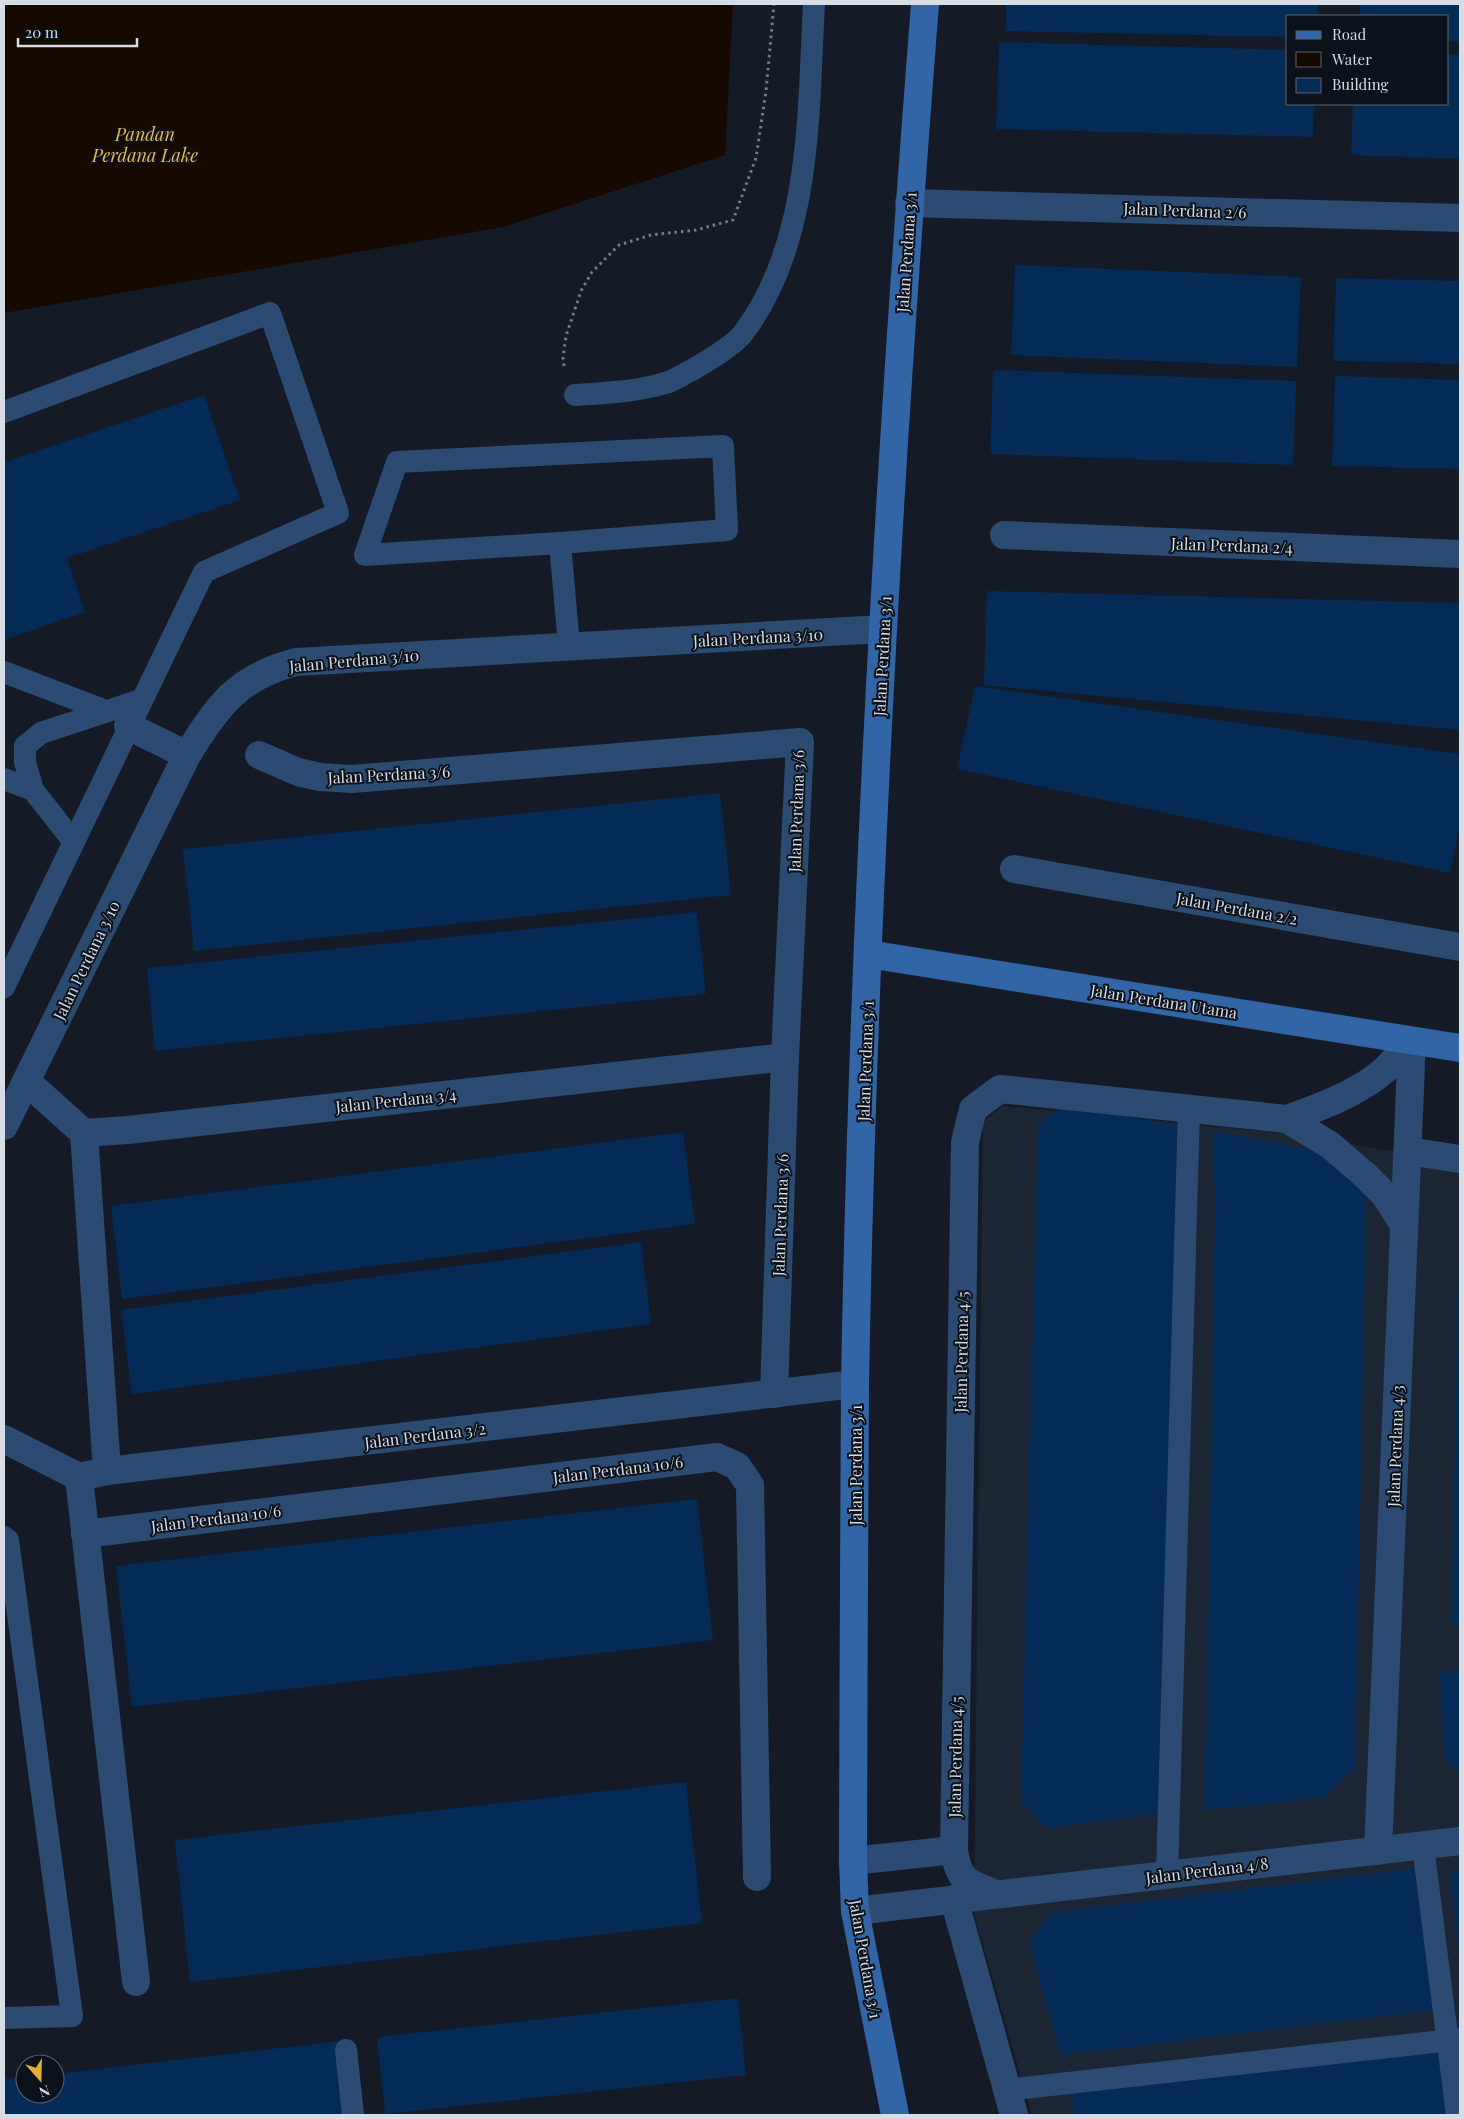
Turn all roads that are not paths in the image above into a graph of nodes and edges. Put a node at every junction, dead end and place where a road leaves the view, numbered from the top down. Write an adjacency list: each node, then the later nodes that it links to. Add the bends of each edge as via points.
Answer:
1 (814, 4): 5 (lane, via 806,160 798,204 771,287 743,334 707,362 666,383 618,392)
2 (925, 4): 3 (street, Jalan Perdana 3/1)
3 (909, 203): 4 (street, Jalan Perdana 2/6); 10 (street, Jalan Perdana 3/1)
4 (1460, 218)
5 (575, 395)
6 (4, 412): 13 (lane, via 270,312 338,513 204,572 141,700)
7 (1004, 536): 9 (street, Jalan Perdana 2/4)
8 (560, 543): 8 (lane, via 375,555 365,555 397,462 723,446 726,530); 11 (lane)
9 (1460, 554)
10 (883, 629): 11 (street, Jalan Perdana 3/10); 21 (street, Jalan Perdana 3/1)
11 (569, 646): 14 (street, Jalan Perdana 3/10, via 296,662 276,667 244,684 219,707)
12 (4, 672): 13 (lane)
13 (117, 719): 14 (street); 17 (lane, via 41,733 25,746 25,762); 18 (lane)
14 (187, 755): 26 (street, Jalan Perdana 3/10)
15 (259, 755): 25 (street, Jalan Perdana 3/6, via 320,778 352,779 800,742)
16 (4, 779): 17 (lane)
17 (32, 790): 18 (lane)
18 (73, 840): 22 (lane)
19 (1014, 869): 20 (street, Jalan Perdana 2/2)
20 (1460, 947)
21 (868, 954): 23 (street, Jalan Perdana Utama); 34 (street, Jalan Perdana 3/1)
22 (4, 986)
23 (1412, 1041): 24 (street, Jalan Perdana Utama); 28 (street, Jalan Perdana 4/5, via 1387,1068 1350,1094); 31 (street, Jalan Perdana 4/3)
24 (1460, 1048)
25 (785, 1057): 30 (street, Jalan Perdana 3/4); 35 (street, Jalan Perdana 3/6)
26 (27, 1082): 29 (street, Jalan Perdana 3/10); 30 (street)
27 (1189, 1109): 28 (street, Jalan Perdana 4/5); 43 (street, Jalan Perdana 4/5, via 1000,1090 972,1109 964,1142); 46 (lane)
28 (1287, 1119): 33 (street, Jalan Perdana 4/5, via 1330,1145 1366,1176 1385,1195)
29 (4, 1126)
30 (84, 1133): 37 (street)
31 (1408, 1151): 32 (street); 33 (street, Jalan Perdana 4/3)
32 (1460, 1159)
33 (1404, 1225): 44 (street, Jalan Perdana 4/3)
34 (855, 1384): 35 (street, Jalan Perdana 3/2); 45 (street, Jalan Perdana 3/1)
35 (774, 1394): 37 (street, Jalan Perdana 3/2)
36 (4, 1439): 38 (street)
37 (107, 1471): 38 (street, Jalan Perdana 3/2)
38 (79, 1477): 39 (street)
39 (85, 1534): 47 (street, Jalan Perdana 10/6, via 717,1457 737,1466 750,1485); 51 (street)
40 (4, 1537): 52 (lane, via 8,1540 72,2016)
41 (1460, 1841): 42 (street, Jalan Perdana 4/8)
42 (1423, 1846): 44 (street, Jalan Perdana 4/8); 53 (lane)
43 (954, 1850): 45 (street); 48 (street, Jalan Perdana 4/5, via 964,1880)
44 (1378, 1851): 46 (street, Jalan Perdana 4/8)
45 (853, 1861): 50 (street, Jalan Perdana 3/1)
46 (1166, 1875): 48 (street, Jalan Perdana 4/8)
47 (757, 1877)
48 (996, 1894): 49 (street, Jalan Perdana 4/8)
49 (954, 1899): 50 (street, Jalan Perdana 4/8); 55 (street)
50 (855, 1910): 57 (street, Jalan Perdana 3/1)
51 (136, 1982)
52 (4, 2018)
53 (1454, 2040): 55 (lane); 58 (lane)
54 (346, 2050): 56 (lane)
55 (1010, 2103)
56 (353, 2115)
57 (895, 2115)
58 (1457, 2115)

